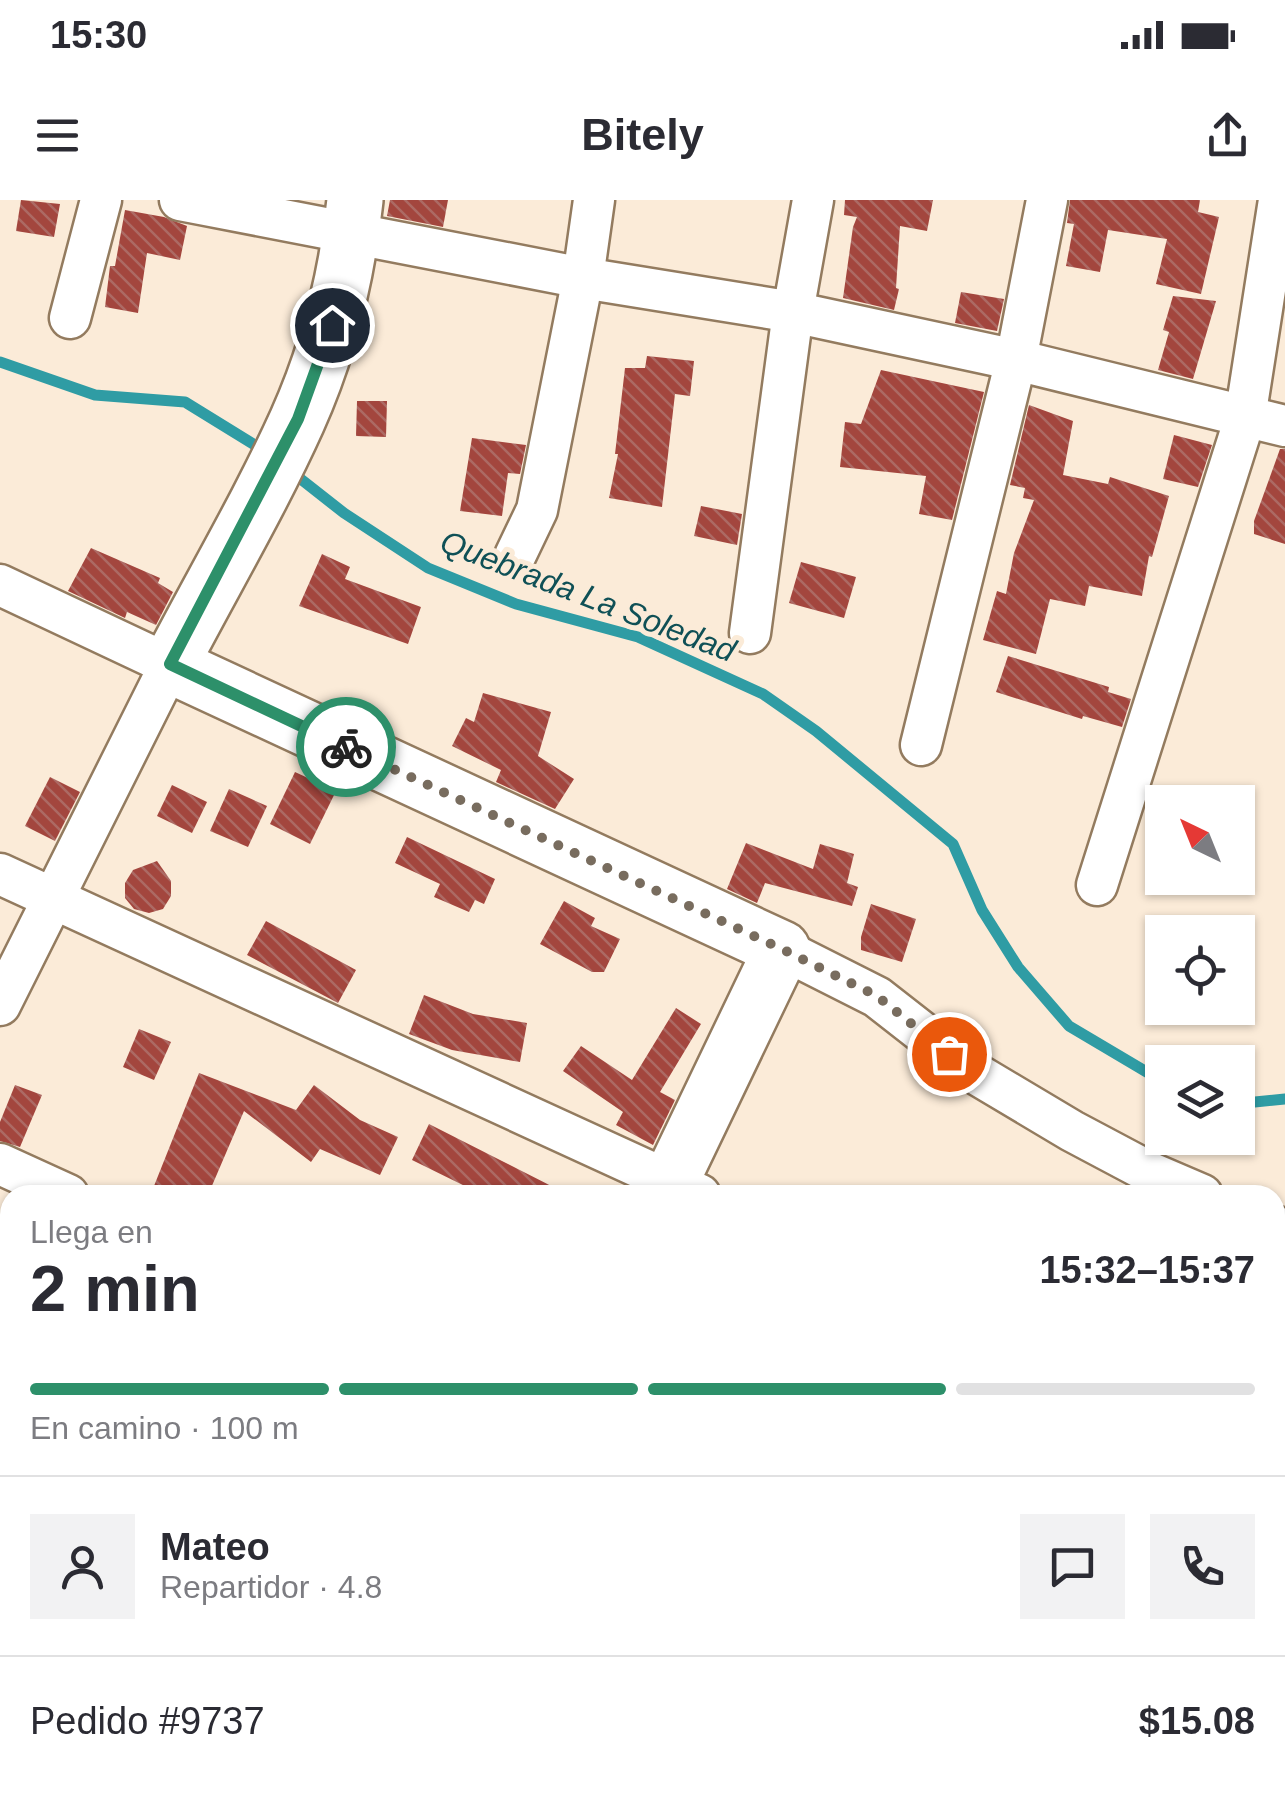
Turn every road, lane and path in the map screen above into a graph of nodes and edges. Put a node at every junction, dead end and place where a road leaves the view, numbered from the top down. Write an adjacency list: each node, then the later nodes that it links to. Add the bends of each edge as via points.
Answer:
1 (101, 200): 10 (street)
2 (180, 200): 7 (street)
3 (594, 200): 8 (street)
4 (813, 200): 9 (street)
5 (1047, 200): 11 (street)
6 (1279, 200): 12 (street)
7 (353, 216): 8 (street); 17 (street, via 332,325 277,460)
8 (583, 278): 9 (street); 14 (street, via 538,510)
9 (793, 312): 11 (street); 16 (street)
10 (70, 318)
11 (1016, 360): 12 (street); 18 (street)
12 (1245, 418): 13 (street); 20 (street)
13 (1285, 426)
14 (515, 556)
15 (0, 585): 17 (street)
16 (750, 633)
17 (170, 664): 21 (street); 22 (street)
18 (922, 745)
19 (0, 874): 21 (street)
20 (1096, 885)
21 (54, 898): 23 (street); 26 (street)
22 (782, 949): 27 (street); 28 (street, via 877,996 973,1072)
23 (0, 1005)
24 (0, 1164): 25 (street)
25 (46, 1185)
26 (668, 1185)
27 (681, 1185)
28 (1179, 1185)

